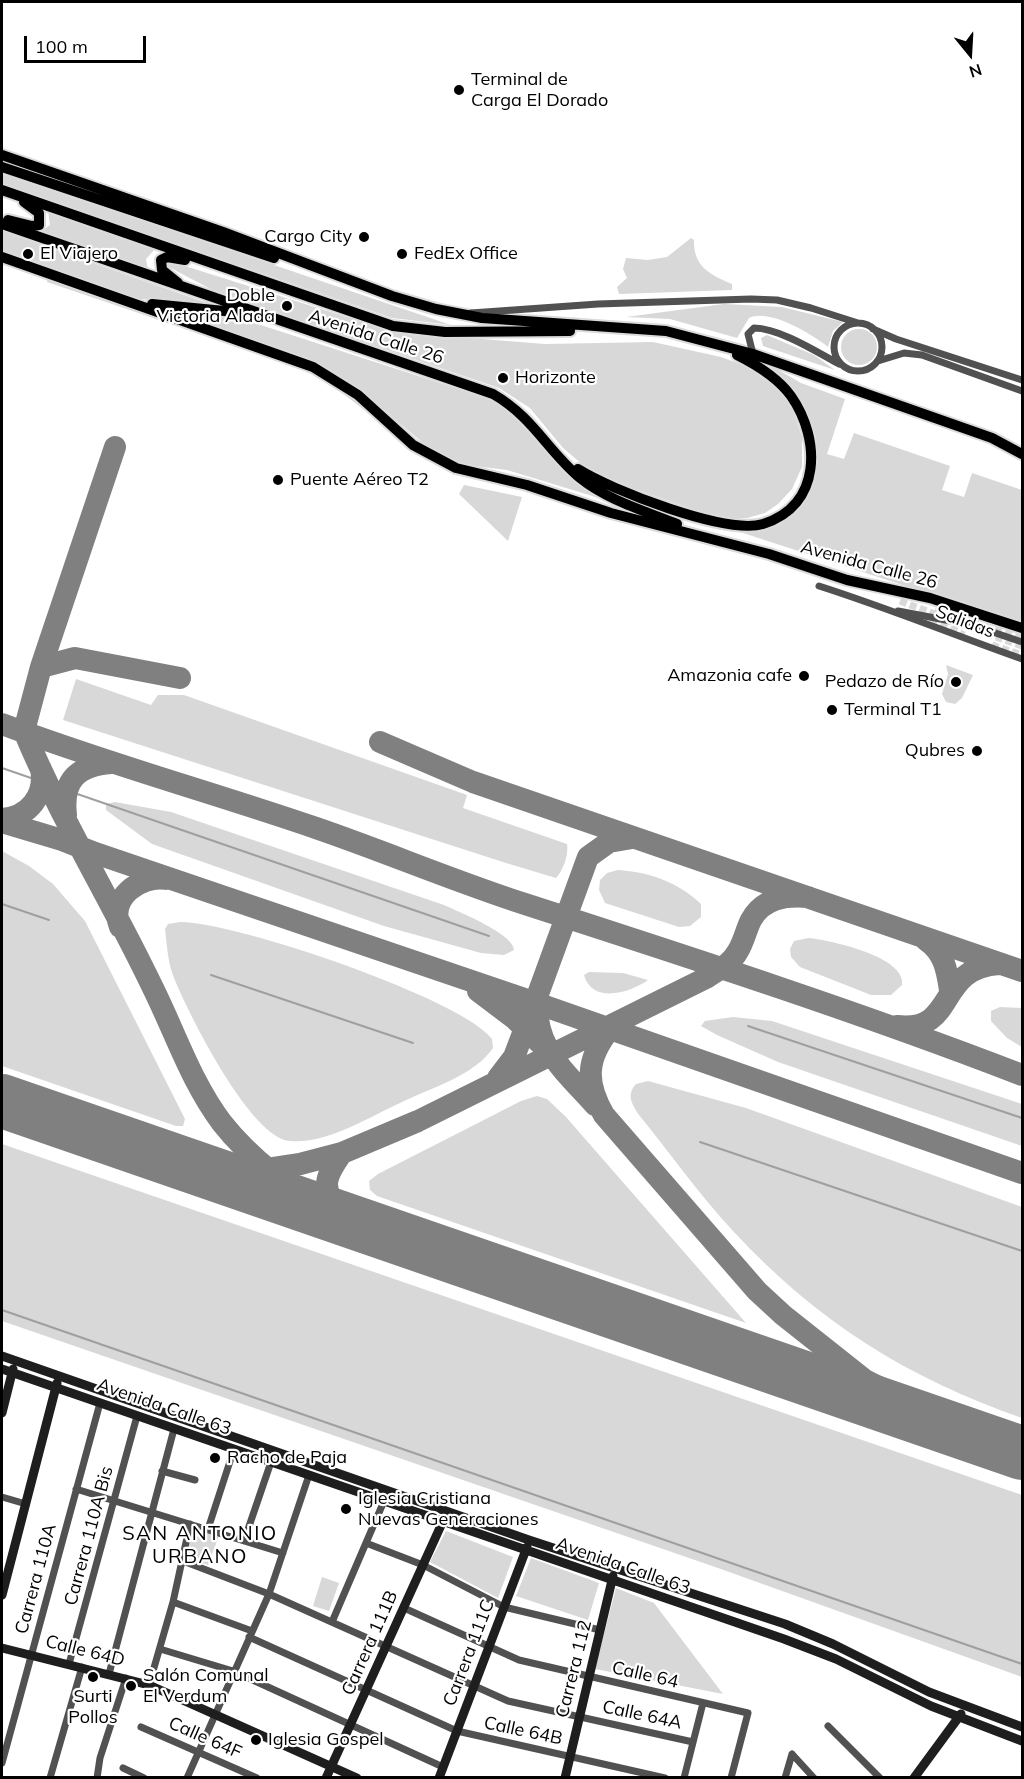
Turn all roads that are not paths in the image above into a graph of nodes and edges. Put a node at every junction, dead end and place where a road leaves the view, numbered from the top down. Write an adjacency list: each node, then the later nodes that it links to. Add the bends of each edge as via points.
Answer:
1 (2, 156): 8 (main road, Avenida Calle 26, via 262,246)
2 (2, 167): 8 (main road, Avenida Calle 26)
3 (6, 192): 4 (main road, via 36,210 40,222 32,226); 7 (main road, Avenida Calle 26)
4 (2, 219)
5 (2, 224): 9 (main road, Avenida Calle 26)
6 (2, 257): 10 (main road, Avenida Calle 26)
7 (223, 268): 9 (main road, via 164,258 162,270); 14 (main road, Avenida Calle 26, via 406,329 464,333)
8 (329, 274): 11 (main road, Avenida Calle 26)
9 (189, 291): 12 (main road, Avenida Calle 26)
10 (136, 303): 12 (main road, via 211,309); 26 (main road, Avenida Calle 26, via 313,367 358,395 413,445 444,463 611,513)
11 (454, 314): 13 (street, Avenida Calle 26, via 751,299 777,300); 14 (main road, Avenida Calle 26)
12 (274, 320): 25 (main road, Avenida Calle 26, via 493,394 525,416)
13 (858, 323): 15 (street); 19 (street, via 850,324 837,335 834,350)
14 (639, 329): 16 (main road, Avenida Calle 26)
15 (873, 329): 18 (street, via 881,341); 20 (street)
16 (711, 342): 17 (main road, Avenida Calle 26); 25 (main road, via 766,372 790,395 809,430 812,467 806,489 788,510 762,524 717,522 605,483)
17 (753, 354): 19 (street, via 748,334 759,328); 22 (main road, Avenida Calle 26)
18 (878, 362): 19 (street, via 856,372); 21 (street, via 904,353 922,356)
19 (841, 365)
20 (1023, 380)
21 (1023, 391)
22 (992, 438): 23 (street); 24 (main road, Avenida Calle 26)
23 (1023, 448)
24 (1023, 454)
25 (562, 459): 26 (main road, Avenida Calle 26, via 594,488)
26 (706, 536): 29 (main road, Avenida Calle 26)
27 (819, 586): 28 (street, Salidas)
28 (898, 611): 30 (street, Salidas, bridge, via 972,625); 31 (street, Salidas, bridge)
29 (1023, 628)
30 (1023, 642)
31 (1023, 659)
32 (2, 1356): 33 (main road, Avenida Calle 63)
33 (15, 1361): 35 (main road); 36 (main road, Avenida Calle 63)
34 (2, 1369): 35 (main road, Avenida Calle 63)
35 (12, 1373): 37 (main road, Avenida Calle 63); 39 (main road)
36 (59, 1376): 37 (main road); 56 (main road, Avenida Calle 63)
37 (56, 1388): 38 (main road, Avenida Calle 63); 51 (main road)
38 (100, 1403): 40 (main road, Avenida Calle 63); 47 (street, Carrera 110A)
39 (2, 1413)
40 (137, 1416): 41 (main road, Avenida Calle 63); 49 (street, Carrera 110A Bis)
41 (174, 1429): 42 (main road, Avenida Calle 63); 44 (street)
42 (234, 1449): 43 (main road, Avenida Calle 63); 55 (street)
43 (271, 1462): 45 (main road, Avenida Calle 63); 57 (street)
44 (162, 1471): 46 (street); 52 (street)
45 (309, 1475): 50 (main road, Avenida Calle 63); 60 (street)
46 (195, 1480)
47 (76, 1489): 49 (street); 77 (street, Carrera 110A)
48 (2, 1497): 51 (street)
49 (114, 1501): 52 (street); 78 (street, Carrera 110A Bis)
50 (384, 1501): 53 (main road, Avenida Calle 63); 58 (street)
51 (26, 1504): 66 (main road)
52 (152, 1512): 54 (street); 81 (street)
53 (442, 1521): 59 (main road, Avenida Calle 63); 62 (main road, Carrera 111B)
54 (190, 1524): 55 (street); 61 (street)
55 (208, 1529): 57 (street)
56 (530, 1539): 59 (main road, Carrera 111C); 63 (main road, Avenida Calle 63)
57 (244, 1540): 60 (street)
58 (366, 1543): 62 (street); 70 (street)
59 (526, 1550): 64 (main road, Avenida Calle 63); 68 (main road, Carrera 111C)
60 (283, 1552): 65 (street)
61 (183, 1561): 65 (street, Calle 64A); 67 (street)
62 (423, 1565): 68 (street); 69 (main road, Carrera 111B)
63 (615, 1568): 64 (main road, Carrera 112); 88 (main road, Avenida Calle 63, via 804,1631)
64 (613, 1580): 71 (main road, Carrera 112); 91 (main road, Avenida Calle 63, via 807,1647)
65 (269, 1594): 70 (street, Calle 64A); 72 (street)
66 (2, 1595)
67 (173, 1602): 72 (street, Calle 64B); 76 (street)
68 (504, 1607): 71 (street); 75 (main road, Carrera 111C)
69 (404, 1608): 73 (main road, Carrera 111B); 75 (street, Calle 64)
70 (332, 1622): 73 (street, Calle 64A)
71 (600, 1630): 82 (main road, Carrera 112)
72 (251, 1634): 80 (street); 86 (street, Calle 64B)
73 (386, 1646): 85 (street, Calle 64A); 86 (main road, Carrera 111B)
74 (2, 1648): 77 (main road, Calle 64D)
75 (488, 1648): 82 (street, Calle 64); 85 (main road, Carrera 111C)
76 (159, 1649): 80 (street); 84 (street)
77 (31, 1655): 78 (main road, Calle 64D); 101 (street, Carrera 110A)
78 (69, 1664): 79 (main road, Calle 64D)
79 (82, 1667): 81 (main road, Calle 64D); 106 (street)
80 (233, 1671): 89 (street); 92 (street)
81 (109, 1674): 83 (main road, Calle 64D)
82 (589, 1677): 87 (street, Calle 64); 90 (main road, Carrera 112)
83 (126, 1678): 84 (main road, Calle 64D); 107 (street)
84 (148, 1685): 89 (main road, Calle 64D)
85 (473, 1687): 90 (street, Calle 64A, via 508,1701); 96 (main road, Carrera 111C)
86 (367, 1689): 92 (main road, Carrera 111B); 96 (street, Calle 64B)
87 (703, 1703): 98 (street); 116 (street, Calle 64, via 748,1713)
88 (966, 1707): 91 (main road); 95 (main road, Avenida Calle 63)
89 (214, 1713): 99 (street); 102 (main road, Calle 64D)
90 (579, 1717): 98 (street, Calle 64A); 100 (main road, Carrera 112)
91 (959, 1717): 97 (main road, Avenida Calle 63); 120 (main road)
92 (351, 1724): 102 (main road, Carrera 111B); 103 (street)
93 (828, 1726): 119 (street)
94 (141, 1727): 99 (street, Calle 64F)
95 (1023, 1727)
96 (457, 1731): 100 (street, Calle 64B); 103 (main road, Carrera 111C)
97 (1023, 1741)
98 (693, 1742): 115 (street)
99 (198, 1751): 109 (street); 110 (street, Calle 64F)
100 (570, 1756): 113 (main road, Carrera 112); 114 (street, Calle 64B)
101 (2, 1763)
102 (332, 1765): 111 (main road, Carrera 111B); 112 (main road, Calle 64D)
103 (443, 1767): 105 (main road, Carrera 111C)
104 (123, 1768): 108 (street)
105 (440, 1777)
106 (50, 1778)
107 (97, 1778)
108 (144, 1778)
109 (187, 1778)
110 (257, 1778)
111 (326, 1778)
112 (357, 1778)
113 (565, 1778)
114 (665, 1778)
115 (684, 1778)
116 (731, 1778)
117 (785, 1778): 118 (street, via 792,1754)
118 (814, 1778)
119 (880, 1778)
120 (914, 1778)

